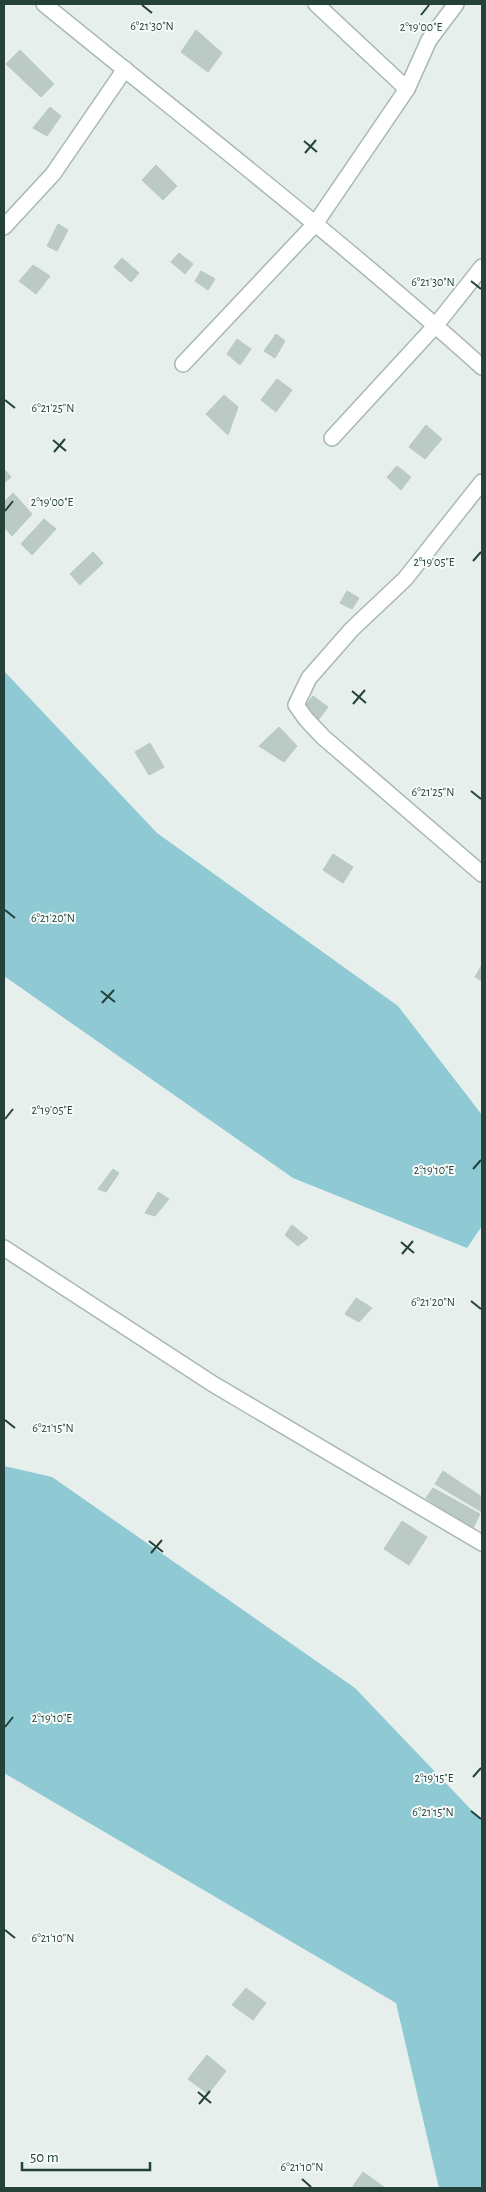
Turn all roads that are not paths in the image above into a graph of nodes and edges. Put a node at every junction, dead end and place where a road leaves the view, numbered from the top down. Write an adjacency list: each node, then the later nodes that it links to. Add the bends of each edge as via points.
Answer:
1 (44, 4): 4 (street)
2 (316, 4): 5 (street)
3 (456, 4): 5 (street, via 429,40)
4 (125, 69): 6 (street); 7 (street, via 53,174)
5 (407, 89): 6 (street)
6 (314, 224): 9 (street); 10 (street)
7 (4, 227)
8 (482, 268): 9 (street)
9 (436, 325): 11 (street); 12 (street)
10 (183, 364)
11 (482, 367)
12 (332, 438)
13 (482, 482): 14 (street, via 404,579 352,629 309,678 296,705 323,737)
14 (482, 874)
15 (4, 1248): 16 (street, via 213,1384)
16 (482, 1543)

